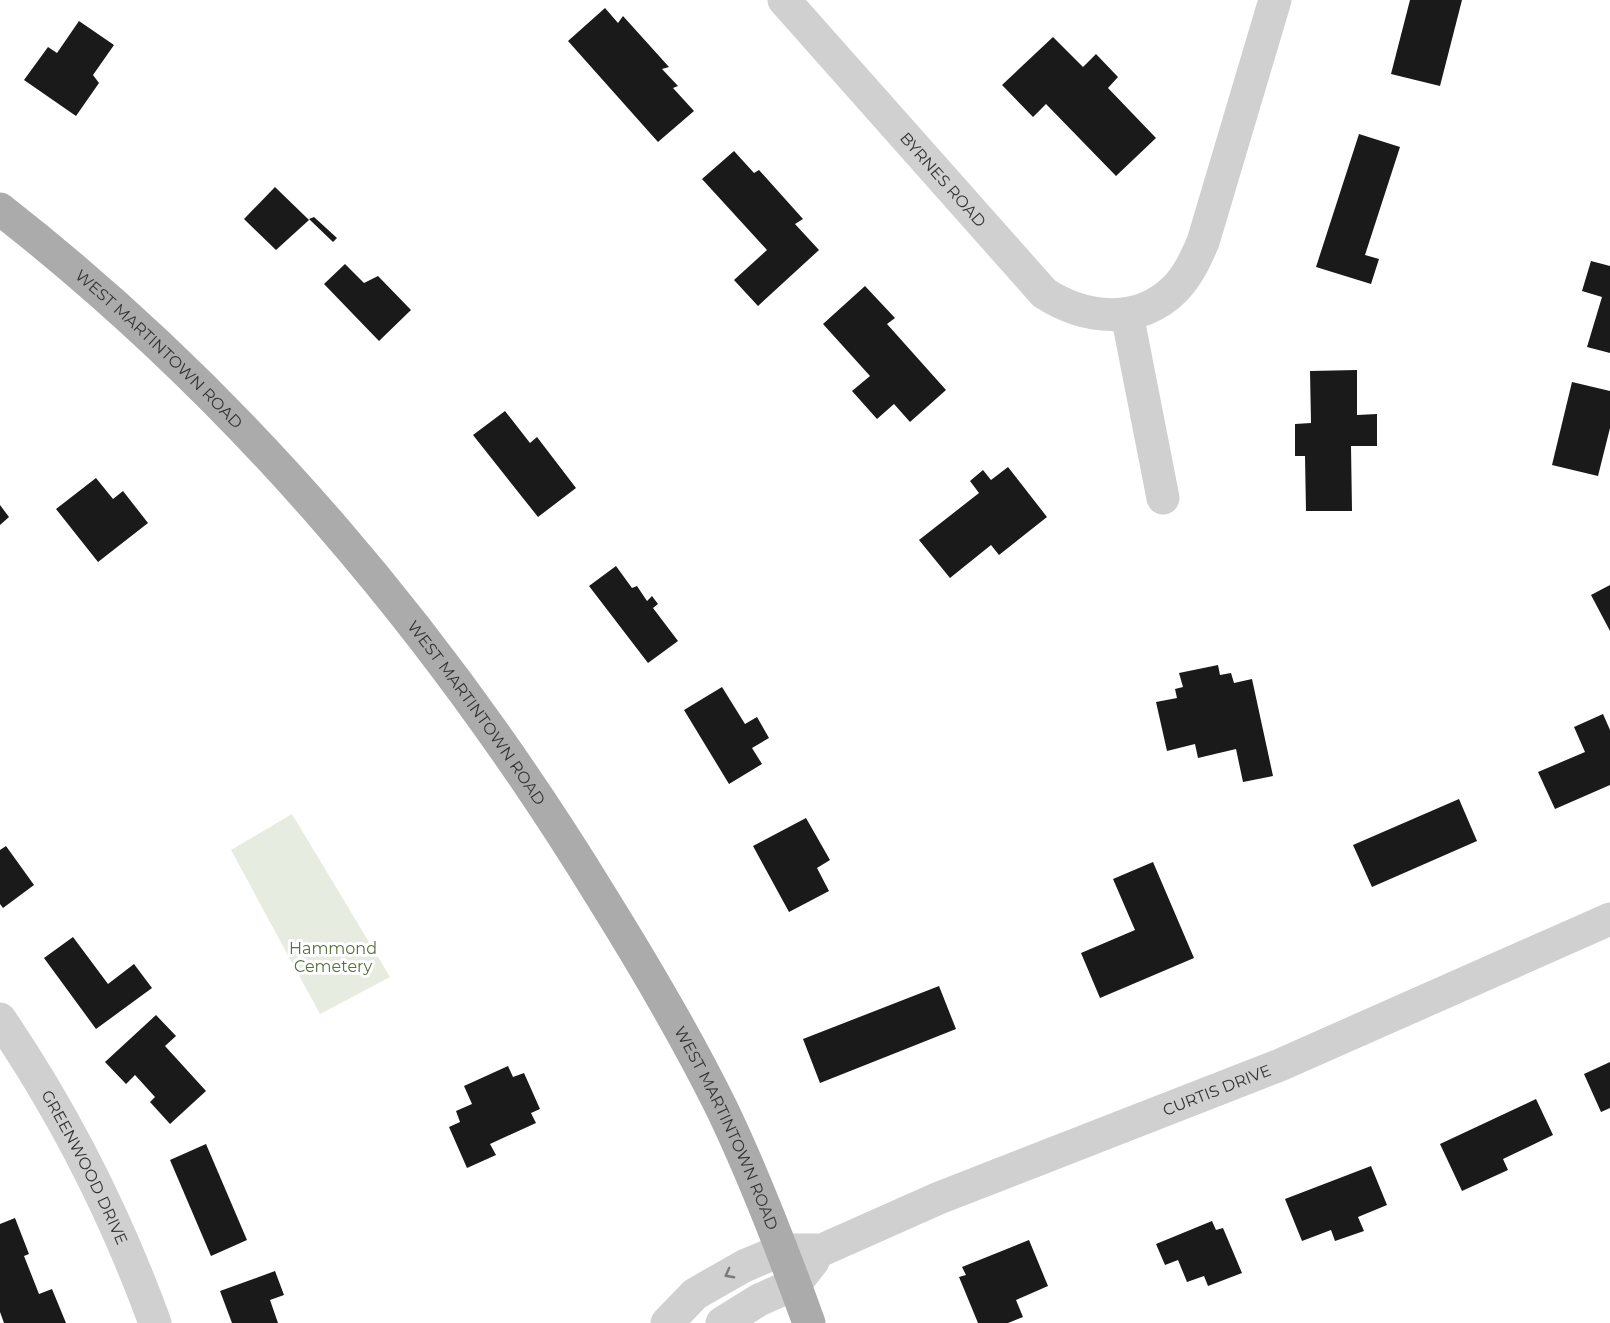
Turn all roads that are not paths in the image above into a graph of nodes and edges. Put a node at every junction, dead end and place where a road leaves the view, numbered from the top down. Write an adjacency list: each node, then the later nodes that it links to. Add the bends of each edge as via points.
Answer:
1 (784, 0): 4 (street, BYRNES ROAD, via 1044,293 1063,306 1084,313)
2 (1275, 0): 4 (street, BYRNES ROAD, via 1203,242 1192,266 1176,288 1148,307)
3 (0, 208): 8 (main road, WEST MARTINTOWN ROAD, via 121,309 219,405 375,573 444,663 572,848 674,1019 722,1110)
4 (1127, 314): 5 (street)
5 (1163, 498)
6 (1610, 919): 9 (street, CURTIS DRIVE, via 1280,1065 939,1198)
7 (0, 1019): 11 (street, GREENWOOD DRIVE, via 92,1177)
8 (782, 1250): 9 (street, CURTIS DRIVE); 10 (main road, WEST MARTINTOWN ROAD); 12 (street, one-way to 12, via 695,1294)
9 (822, 1250): 10 (street, CURTIS DRIVE)
10 (795, 1284): 13 (street); 14 (main road, WEST MARTINTOWN ROAD)
11 (155, 1323)
12 (667, 1323)
13 (722, 1323)
14 (809, 1323)

